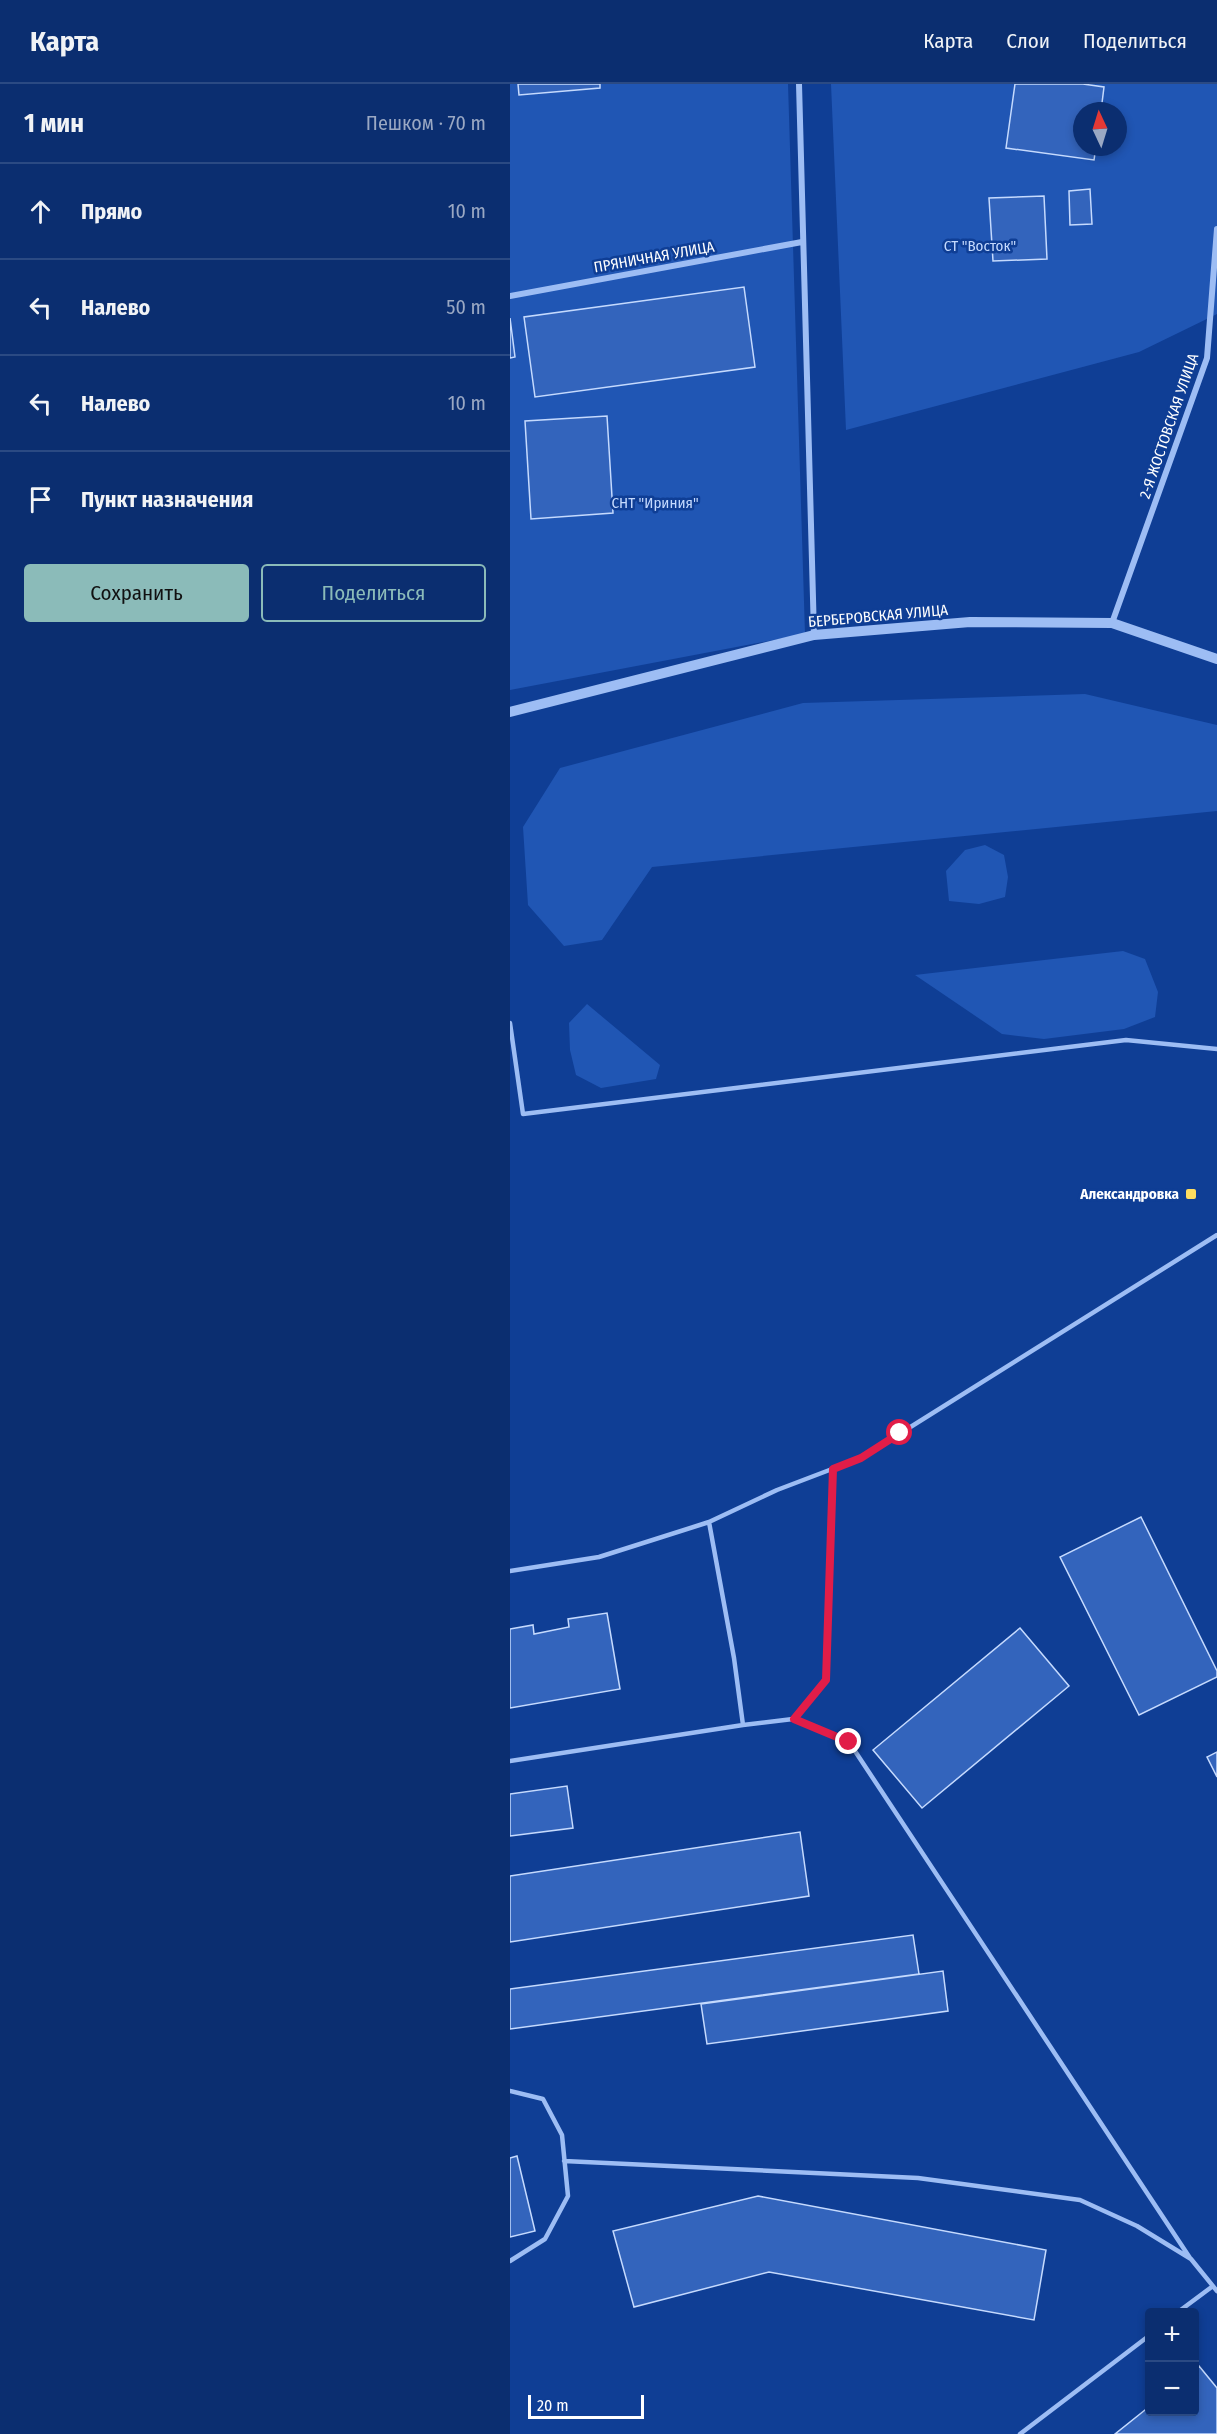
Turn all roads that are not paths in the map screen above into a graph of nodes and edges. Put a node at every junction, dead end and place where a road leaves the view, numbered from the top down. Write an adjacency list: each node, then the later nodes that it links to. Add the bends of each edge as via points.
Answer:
1 (799, 84): 3 (street)
2 (1217, 229): 5 (street, 2-Я ЖОСТОВСКАЯ УЛИЦА, via 1207,358)
3 (802, 242): 4 (street, ПРЯНИЧНАЯ УЛИЦА); 6 (street)
4 (510, 296)
5 (1112, 623): 6 (street, БЕРБЕРОВСКАЯ УЛИЦА, via 970,622); 7 (street, БЕРБЕРОВСКАЯ УЛИЦА)
6 (814, 635): 8 (street, БЕРБЕРОВСКАЯ УЛИЦА)
7 (1217, 659)
8 (510, 712)
9 (510, 1023): 10 (lane, via 523,1114 1126,1040)
10 (1217, 1049)
11 (1217, 1235): 12 (lane, via 861,1458)
12 (833, 1469): 13 (lane); 15 (lane, via 826,1680)
13 (710, 1522): 14 (lane, via 599,1557); 16 (lane)
14 (510, 1571)
15 (794, 1719): 16 (lane); 20 (lane, via 849,1742)
16 (743, 1725): 17 (lane)
17 (510, 1761)
18 (510, 2091): 19 (lane, via 543,2099 562,2135)
19 (564, 2161): 20 (lane, via 918,2178 1080,2200 1137,2226); 21 (lane, via 568,2196 545,2239)
20 (1191, 2259): 22 (lane)
21 (510, 2261)
22 (1214, 2286): 23 (lane); 24 (lane)
23 (1217, 2291)
24 (1185, 2308)
25 (1145, 2338): 26 (lane)
26 (1020, 2434)

